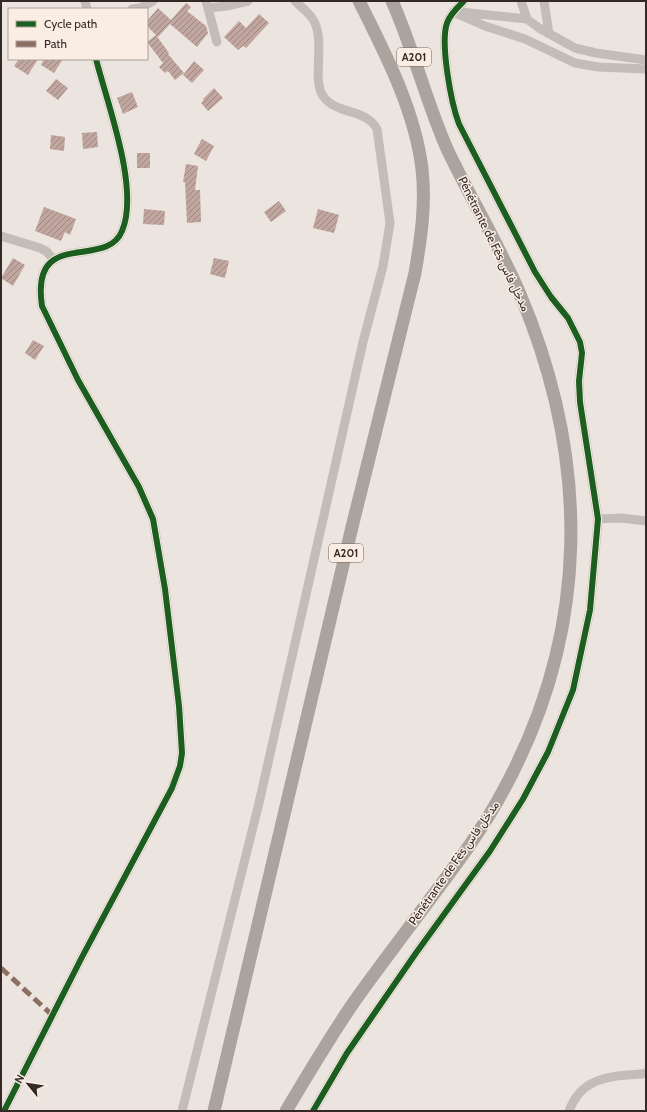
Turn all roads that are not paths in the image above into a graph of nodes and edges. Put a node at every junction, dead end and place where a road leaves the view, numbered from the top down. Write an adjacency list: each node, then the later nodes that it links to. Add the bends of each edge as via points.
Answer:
1 (153, 1): 10 (street)
2 (248, 1): 9 (street, via 227,6)
3 (295, 1): 24 (street, via 313,19 317,31 320,65 318,84 322,95 328,102 365,117 374,123 377,129 390,222 383,266 363,342 259,803)
4 (359, 1): 25 (highway, A201, via 402,94 418,147 423,192 422,233 415,273 352,527)
5 (392, 1): 26 (highway, Pénétrante de Fès مدخل فاس / A201, via 404,26 446,147 519,292 550,378 562,427 568,471 572,523 568,595 549,685 528,739 503,792 462,857 355,1001)
6 (464, 1): 11 (street)
7 (521, 1): 12 (street)
8 (544, 1): 13 (street)
9 (207, 5): 14 (street)
10 (140, 8)
11 (453, 12): 12 (street); 17 (street, via 525,39 575,63); 20 (street, via 446,24 445,39 450,92 459,124 535,272 570,321 580,342 580,402)
12 (527, 19): 13 (street)
13 (549, 34): 16 (street, via 575,48)
14 (216, 42)
15 (96, 60): 19 (street, via 125,173 127,210 117,239 110,245 100,249 64,254)
16 (646, 60)
17 (646, 70)
18 (1, 236): 19 (street, via 40,248)
19 (54, 260): 23 (street, via 48,266 40,283 42,306 78,380 139,487 153,519 174,653 182,753 172,788 82,956)
20 (598, 519): 21 (street); 27 (street, via 591,603 580,662 573,690 548,752 523,799 490,851 416,953 348,1053)
21 (646, 521)
22 (646, 1073): 28 (street, via 607,1078 588,1085 579,1092)
23 (4, 1111)
24 (182, 1111)
25 (214, 1111)
26 (286, 1111)
27 (313, 1111)
28 (569, 1111)

